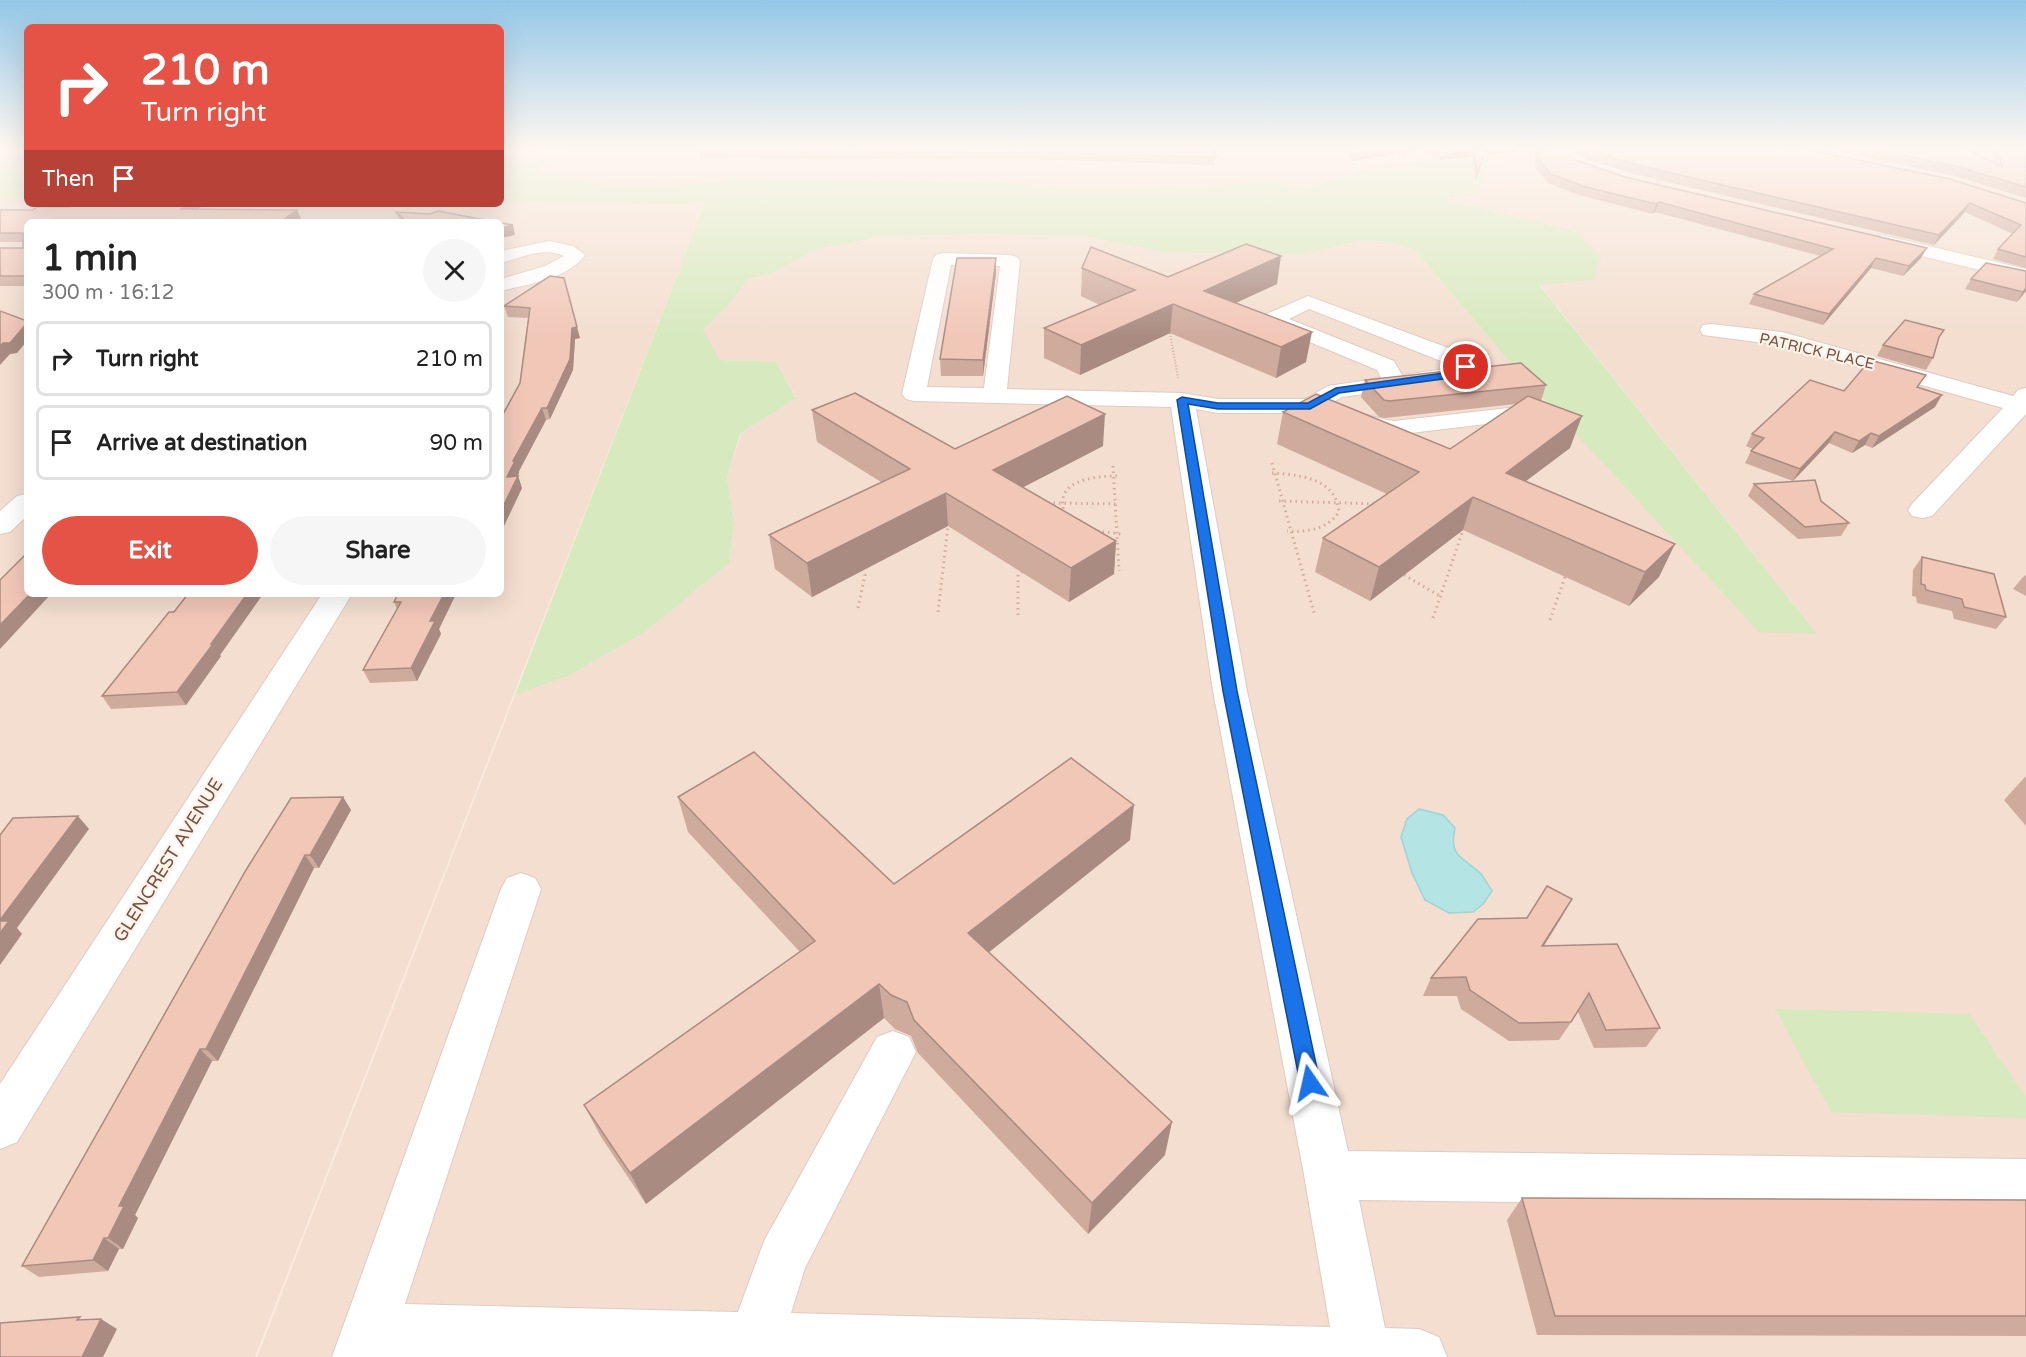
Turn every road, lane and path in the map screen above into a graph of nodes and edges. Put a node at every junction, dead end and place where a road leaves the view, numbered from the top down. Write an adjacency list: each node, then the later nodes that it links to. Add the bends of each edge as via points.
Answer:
1 (1869, 238): 3 (street)
2 (504, 256): 4 (street, via 558,246 575,255 559,268)
3 (2026, 275)
4 (504, 284)
5 (1711, 330): 10 (street, PATRICK PLACE, via 1782,339)
6 (1170, 333): 9 (path)
7 (1395, 383): 7 (street, via 1461,374 1466,367 1454,358 1308,302 1271,319 1386,366); 11 (street, via 1336,391)
8 (995, 395): 8 (street, via 1010,261 943,259 915,394); 9 (street)
9 (1182, 400): 11 (street, via 1218,406); 48 (street, via 1230,691)
10 (2024, 403): 24 (street)
11 (1310, 406): 12 (street, via 1371,426 1394,428)
12 (1545, 411)
13 (1272, 463): 15 (path)
14 (1113, 466): 16 (path)
15 (1273, 473): 17 (path); 18 (path, via 1313,480 1332,492)
16 (1115, 476): 20 (path, via 1092,477 1076,483); 21 (path)
17 (1281, 501): 18 (path); 30 (path)
18 (1338, 502): 22 (path); 30 (path, via 1339,512 1329,523 1314,530)
19 (1039, 503): 20 (path)
20 (1061, 504): 21 (path); 25 (path)
21 (1117, 504): 31 (path)
22 (1386, 504)
23 (24, 505): 26 (street)
24 (1922, 510)
25 (1068, 517)
26 (0, 526)
27 (948, 526): 40 (path)
28 (1090, 530): 31 (path)
29 (1462, 530): 37 (path)
30 (1289, 531): 42 (path)
31 (1119, 534): 33 (path)
32 (862, 571): 39 (path, via 866,574)
33 (1119, 571)
34 (1022, 572): 41 (path, via 1018,575)
35 (1404, 575): 37 (path)
36 (1565, 577): 44 (path)
37 (1440, 596): 43 (path)
38 (335, 597): 47 (street, GLENCREST AVENUE)
39 (858, 608)
40 (938, 612)
41 (1018, 615)
42 (1315, 616)
43 (1433, 618)
44 (1550, 620)
45 (521, 889): 51 (street)
46 (893, 1052): 50 (street, via 782,1260)
47 (0, 1126)
48 (1329, 1175): 49 (street); 52 (street)
49 (2026, 1184)
50 (756, 1340): 51 (street); 52 (street)
51 (365, 1344)
52 (1363, 1356): 53 (street)
53 (1419, 1357)

